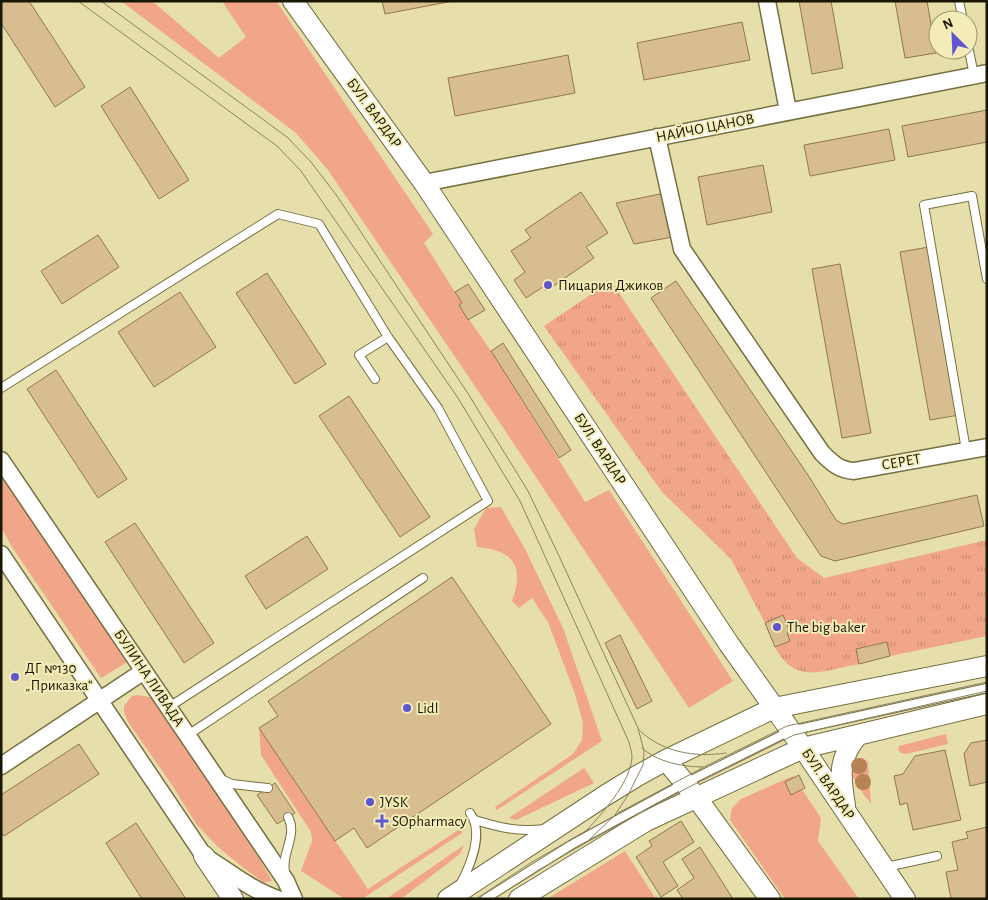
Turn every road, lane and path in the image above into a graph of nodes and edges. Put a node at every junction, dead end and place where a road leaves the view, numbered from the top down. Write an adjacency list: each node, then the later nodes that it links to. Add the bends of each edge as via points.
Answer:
1 (292, 1): 7 (street, БУЛ. ВАРДАР)
2 (766, 1): 5 (street)
3 (974, 60): 4 (lane)
4 (980, 74): 5 (street, НАЙЧО ЦАНОВ)
5 (788, 111): 6 (street, НАЙЧО ЦАНОВ)
6 (657, 137): 7 (street, НАЙЧО ЦАНОВ); 13 (street, СЕРЕТ, via 682,249 822,453 842,470 854,471)
7 (424, 183): 23 (street, БУЛ. ВАРДАР)
8 (987, 279): 13 (lane, via 972,196 924,205)
9 (388, 337): 10 (lane, via 359,355); 11 (lane, via 319,224 278,214); 22 (lane, via 438,408 488,501)
10 (375, 379)
11 (1, 388)
12 (987, 447): 13 (street, СЕРЕТ)
13 (966, 450)
14 (1, 460): 18 (street, БУЛИНА ЛИВАДА)
15 (1, 554): 20 (street)
16 (423, 578): 25 (lane)
17 (987, 666): 23 (street)
18 (144, 671): 20 (street); 22 (street, БУЛИНА ЛИВАДА)
19 (987, 688): 24 (lane)
20 (100, 701): 29 (street); 38 (street)
21 (987, 704): 26 (street)
22 (169, 707): 25 (street, БУЛИНА ЛИВАДА)
23 (774, 708): 24 (street, БУЛ. ВАРДАР); 28 (street)
24 (790, 731): 27 (street, БУЛ. ВАРДАР); 32 (lane)
25 (188, 735): 30 (street, БУЛИНА ЛИВАДА)
26 (858, 735): 27 (street); 34 (street, via 848,746 843,762 841,779)
27 (803, 748): 32 (street); 34 (street, БУЛ. ВАРДАР)
28 (666, 760): 32 (street); 37 (street)
29 (1, 766)
30 (215, 776): 31 (lane, via 232,784); 41 (street, БУЛИНА ЛИВАДА)
31 (268, 788)
32 (691, 790): 46 (lane, via 571,846); 47 (street); 48 (street)
33 (470, 812): 36 (lane)
34 (847, 812): 40 (street, БУЛ. ВАРДАР)
35 (288, 818): 41 (lane, via 292,824 284,865)
36 (475, 820): 37 (lane, via 526,831); 42 (lane, via 474,852 468,870)
37 (556, 827): 42 (street)
38 (204, 856): 43 (street); 44 (street, via 254,889)
39 (937, 856): 40 (lane)
40 (884, 867): 49 (street, БУЛ. ВАРДАР)
41 (286, 881): 45 (street, БУЛИНА ЛИВАДА)
42 (452, 897)
43 (233, 899)
44 (278, 899)
45 (294, 899)
46 (485, 899)
47 (519, 899)
48 (770, 899)
49 (904, 899)

